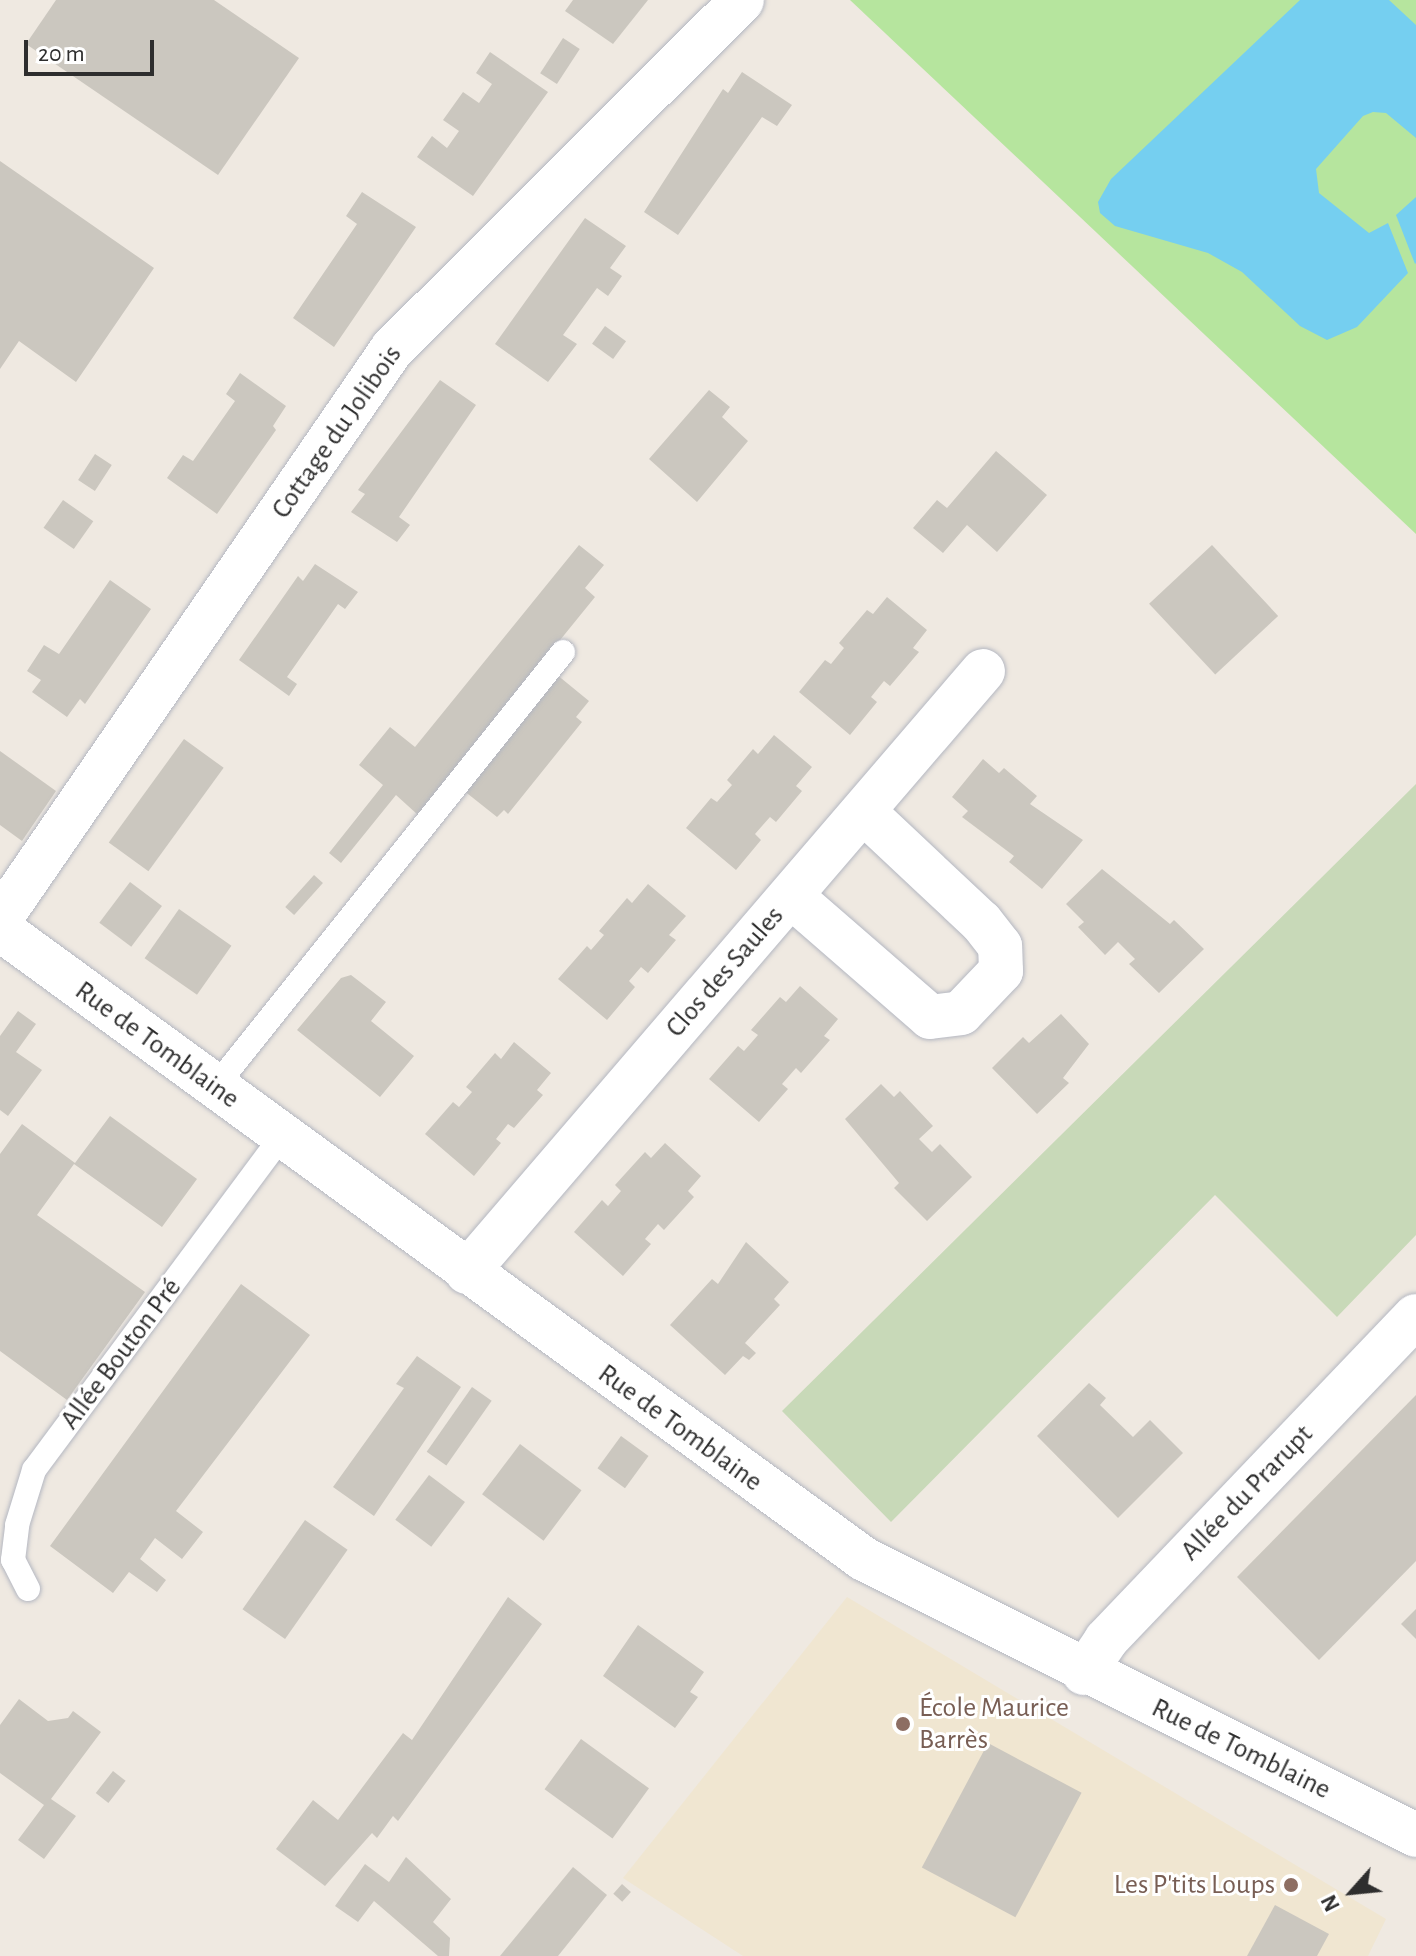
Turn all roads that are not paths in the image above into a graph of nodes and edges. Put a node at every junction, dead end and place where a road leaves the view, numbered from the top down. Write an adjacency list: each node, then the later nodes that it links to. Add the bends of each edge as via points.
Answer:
1 (742, 0): 6 (street, Cottage du Jolibois, via 392,349)
2 (563, 652): 8 (lane)
3 (983, 671): 4 (street, Clos des Saules)
4 (865, 813): 5 (street, Clos des Saules); 5 (street, via 981,922 1000,946 1001,971 961,1013 930,1017)
5 (791, 896): 10 (street, Clos des Saules)
6 (0, 919)
7 (0, 929): 8 (street, Rue de Tomblaine)
8 (215, 1087): 9 (street, Rue de Tomblaine)
9 (282, 1136): 10 (street, Rue de Tomblaine); 12 (lane, Allée Bouton Pré, via 34,1470 17,1525 13,1560)
10 (467, 1272): 13 (street, Rue de Tomblaine, via 864,1559)
11 (1416, 1316): 13 (street, Allée du Prarupt, via 1106,1640)
12 (28, 1589)
13 (1084, 1673): 14 (street, Rue de Tomblaine)
14 (1416, 1835)

